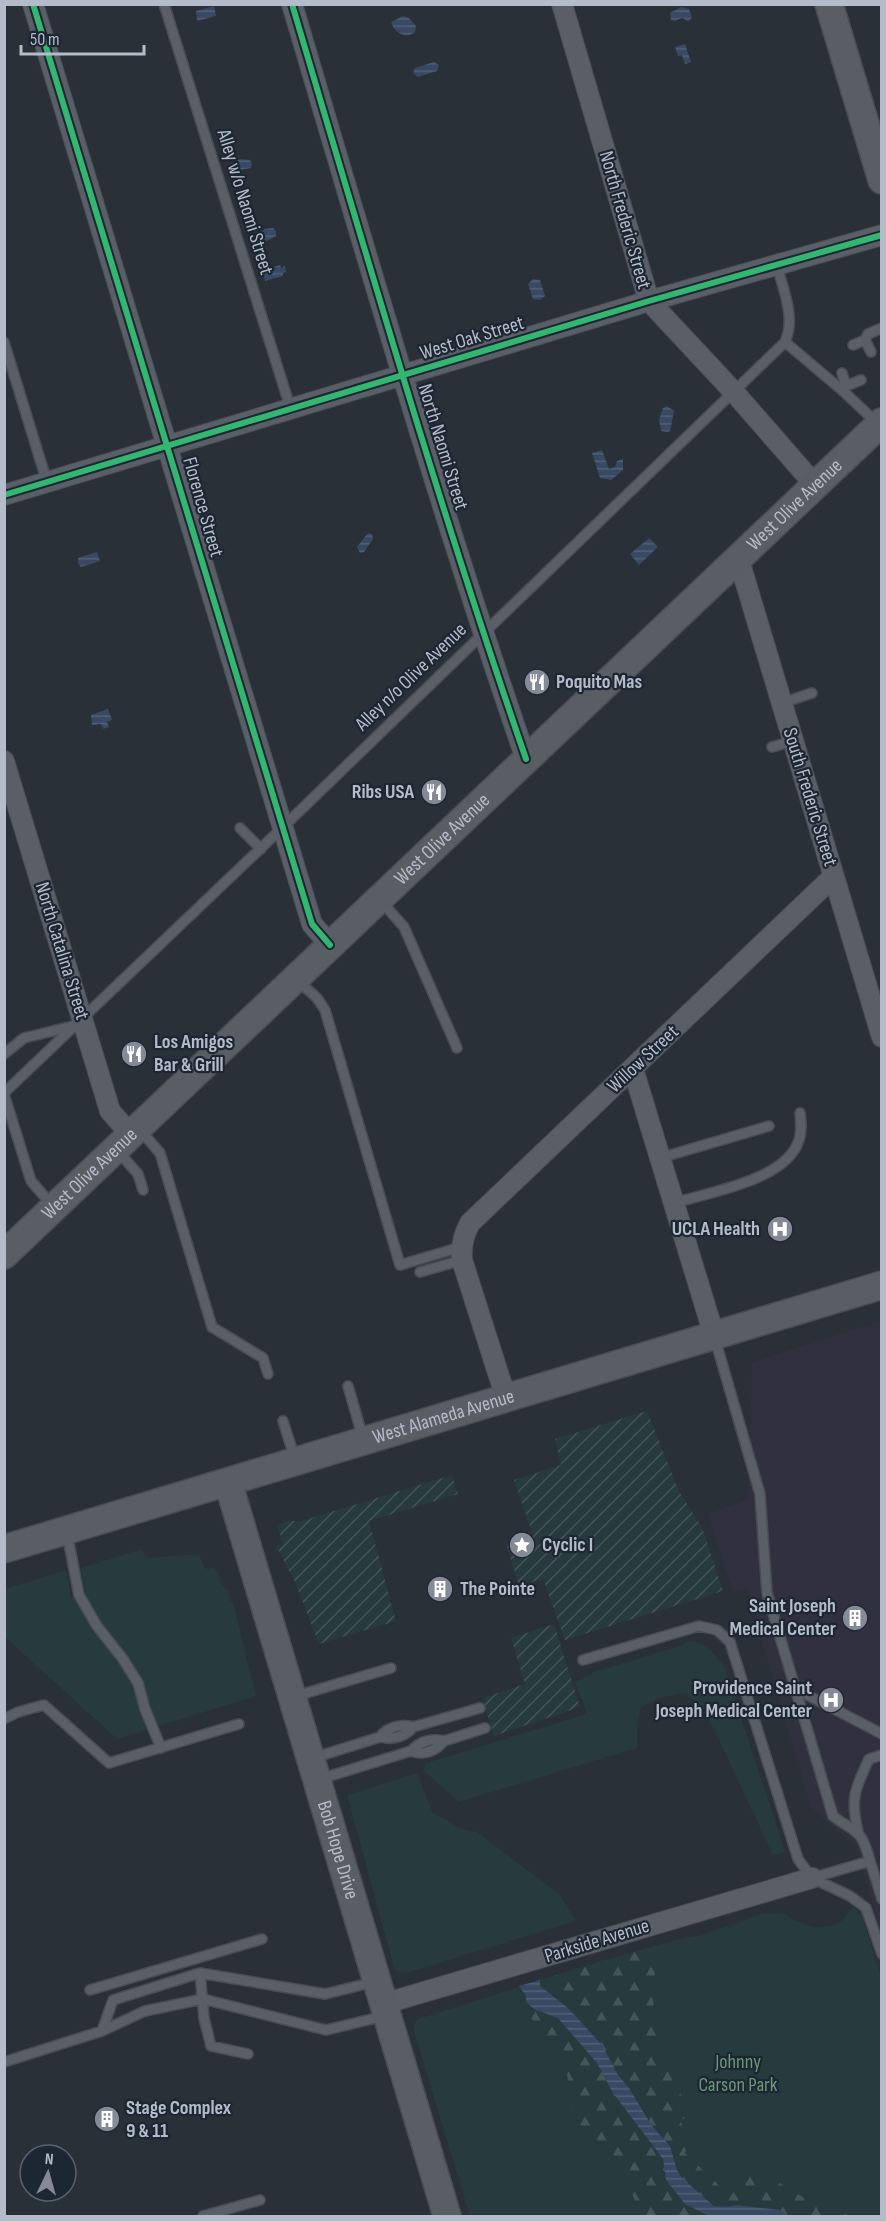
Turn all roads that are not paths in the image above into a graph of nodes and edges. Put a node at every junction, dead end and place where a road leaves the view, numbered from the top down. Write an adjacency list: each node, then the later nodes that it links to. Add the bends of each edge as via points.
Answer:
1 (33, 4): 21 (street, Florence Street)
2 (164, 4): 19 (lane, Alley w/o Naomi Street)
3 (291, 4): 15 (street, North Naomi Street)
4 (562, 4): 10 (street, North Frederic Street)
5 (829, 4): 6 (main road)
6 (875, 133): 7 (main road)
7 (882, 180)
8 (882, 234): 9 (street, West Oak Street)
9 (777, 265): 10 (street, West Oak Street); 13 (lane, via 791,319)
10 (649, 301): 15 (street, West Oak Street); 18 (street, North Frederic Street)
11 (882, 328): 14 (lane, via 868,334)
12 (4, 342): 22 (lane)
13 (785, 342): 17 (lane); 18 (lane, Alley n/o Olive Avenue)
14 (863, 346)
15 (403, 376): 19 (street, West Oak Street); 26 (street, North Naomi Street)
16 (861, 380): 17 (lane)
17 (845, 382): 20 (lane)
18 (733, 391): 23 (street, North Frederic Street); 26 (lane, Alley n/o Olive Avenue)
19 (291, 410): 21 (street, West Oak Street)
20 (880, 423): 23 (main road, West Olive Avenue)
21 (168, 446): 22 (street, West Oak Street); 34 (street, Florence Street)
22 (47, 482): 24 (street, West Oak Street)
23 (815, 485): 25 (main road, West Olive Avenue)
24 (4, 495)
25 (738, 557): 28 (street, South Frederic Street); 31 (main road, West Olive Avenue)
26 (483, 633): 31 (street, North Naomi Street); 34 (lane, Alley n/o Olive Avenue)
27 (812, 693): 28 (lane)
28 (782, 703): 29 (street, South Frederic Street)
29 (793, 741): 30 (lane); 36 (street, South Frederic Street)
30 (772, 747)
31 (526, 759): 37 (main road, West Olive Avenue)
32 (4, 762): 41 (street, North Catalina Street)
33 (240, 828): 35 (lane)
34 (282, 828): 35 (lane, Alley n/o Olive Avenue); 38 (street, Florence Street, via 312,924)
35 (261, 849): 41 (lane, Alley n/o Olive Avenue)
36 (834, 876): 40 (street, South Frederic Street); 45 (street, Willow Street, via 771,928)
37 (379, 899): 38 (main road, West Olive Avenue); 43 (lane, via 404,927)
38 (330, 945): 39 (main road, West Olive Avenue)
39 (295, 978): 49 (main road, West Olive Avenue); 54 (lane, via 325,1010 400,1264)
40 (876, 996): 42 (street, South Frederic Street)
41 (79, 1022): 44 (lane, via 24,1038); 46 (lane, Alley n/o Olive Avenue); 49 (street, North Catalina Street, via 110,1112)
42 (882, 1036)
43 (457, 1048)
44 (4, 1054)
45 (633, 1069): 50 (street); 54 (street, Willow Street, via 470,1223 464,1232)
46 (4, 1093): 53 (lane, via 31,1181)
47 (800, 1113): 52 (lane, via 799,1143 778,1168 759,1178)
48 (769, 1126): 50 (lane)
49 (128, 1137): 51 (lane); 53 (main road, West Olive Avenue); 59 (lane, via 160,1153 194,1278 212,1327 263,1358)
50 (660, 1158): 52 (street)
51 (143, 1190)
52 (674, 1203): 58 (street)
53 (54, 1208): 55 (main road, West Olive Avenue)
54 (462, 1253): 56 (lane); 61 (street)
55 (4, 1255)
56 (420, 1272)
57 (882, 1285): 58 (main road, West Alameda Avenue)
58 (714, 1335): 61 (main road, West Alameda Avenue); 70 (lane, via 760,1494 766,1593)
59 (268, 1374)
60 (348, 1386): 63 (lane)
61 (506, 1398): 63 (main road, West Alameda Avenue)
62 (284, 1422): 64 (lane)
63 (364, 1441): 64 (main road, West Alameda Avenue)
64 (296, 1461): 65 (main road, West Alameda Avenue)
65 (228, 1482): 66 (main road, West Alameda Avenue); 71 (main road, Bob Hope Drive)
66 (66, 1531): 67 (main road, West Alameda Avenue); 77 (lane, via 79,1595 138,1683)
67 (4, 1550)
68 (583, 1660): 82 (lane, via 699,1626 717,1630 730,1642 798,1859)
69 (391, 1668): 71 (lane)
70 (794, 1688): 76 (lane); 80 (lane, via 833,1816)
71 (293, 1697): 79 (main road, Bob Hope Drive)
72 (480, 1708): 79 (lane, via 413,1727 408,1733 380,1737)
73 (4, 1719): 77 (lane, via 44,1705 109,1763)
74 (239, 1724): 77 (lane)
75 (485, 1728): 79 (lane, via 419,1754 411,1751)
76 (882, 1734)
77 (161, 1748)
78 (882, 1755): 80 (lane, via 869,1759 854,1793)
79 (314, 1769): 89 (main road, Bob Hope Drive)
80 (858, 1831): 81 (lane)
81 (870, 1861): 82 (lane); 83 (lane)
82 (812, 1878): 85 (lane, via 866,1908); 89 (street, Parkside Avenue)
83 (882, 1899)
84 (262, 1939): 87 (lane)
85 (882, 1954)
86 (200, 1973): 88 (lane); 89 (lane); 90 (lane, via 113,2000)
87 (90, 1990)
88 (203, 1999): 89 (lane, via 326,2030); 90 (lane, via 145,2012); 91 (lane, via 211,2046)
89 (382, 2000): 95 (main road, Bob Hope Drive)
90 (102, 2031): 92 (lane)
91 (248, 2054)
92 (4, 2062)
93 (260, 2200): 94 (lane)
94 (203, 2217)
95 (447, 2217)

